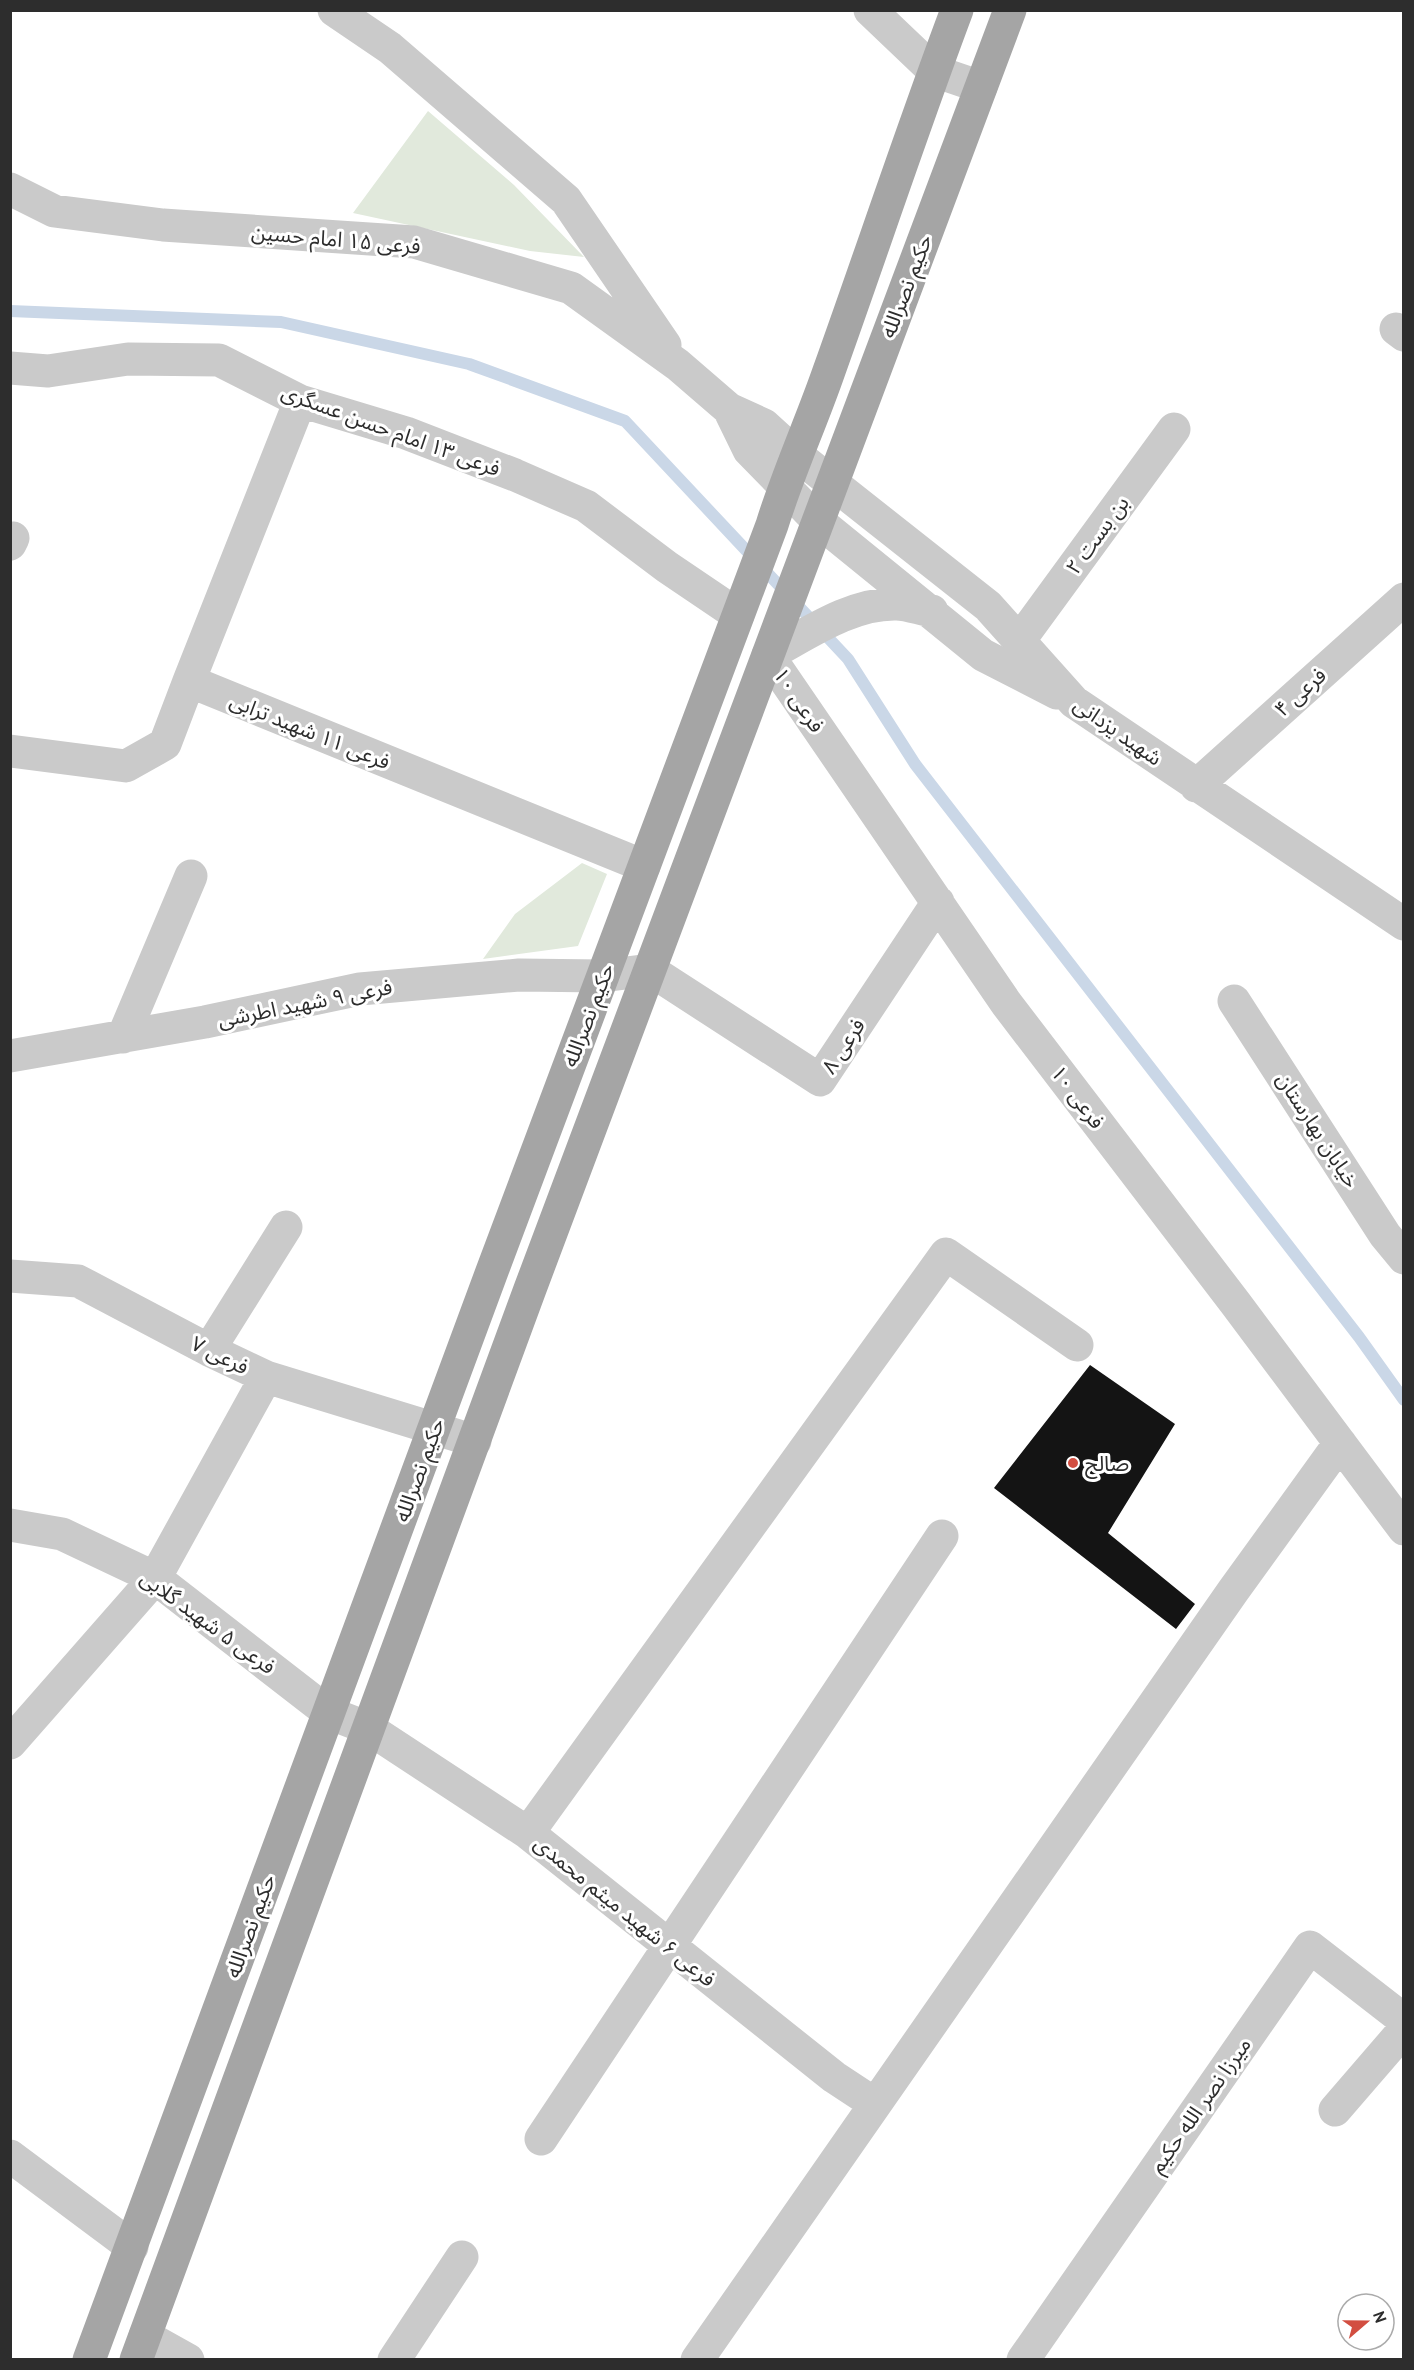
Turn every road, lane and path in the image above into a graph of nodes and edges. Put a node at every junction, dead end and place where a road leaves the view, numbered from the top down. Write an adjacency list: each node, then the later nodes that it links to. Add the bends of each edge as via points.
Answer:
1 (334, 10): 8 (street, via 390,48 566,200)
2 (870, 10): 5 (street)
3 (957, 10): 5 (main road, حکیم نصرالله)
4 (1010, 10): 6 (main road, حکیم نصرالله)
5 (934, 71): 6 (street); 13 (main road, حکیم نصرالله)
6 (981, 87): 14 (main road, حکیم نصرالله)
7 (10, 189): 8 (street, فرعی ۱۵ امام حسین, via 54,211 163,225 414,242 571,288)
8 (678, 365): 11 (street, فرعی ۱۵ امام حسین)
9 (10, 368): 10 (street, فرعی ۱۳ امام حسن عسگری, via 48,371 128,359 219,360)
10 (300, 401): 19 (street, فرعی ۱۳ امام حسن عسگری, via 406,433 586,506); 22 (street)
11 (729, 409): 13 (street, فرعی ۱۵ امام حسین, via 764,425); 15 (street, فرعی ۱۵ امام حسین, via 749,450)
12 (1174, 429): 20 (street, بن بست ۲)
13 (798, 456): 14 (street, فرعی ۱۵ امام حسین); 15 (main road, حکیم نصرالله)
14 (832, 482): 16 (main road, حکیم نصرالله); 20 (street, شهید یزدانی, via 988,606)
15 (784, 487): 16 (street, فرعی ۱۵ امام حسین); 19 (main road, حکیم نصرالله)
16 (818, 521): 18 (street, فرعی ۱۵ امام حسین); 21 (main road, حکیم نصرالله)
17 (1404, 599): 25 (street, فرعی ۴)
18 (932, 611): 21 (street, via 896,604 867,608); 23 (street, فرعی ۱۵ امام حسین, via 983,655)
19 (738, 615): 26 (main road, حکیم نصرالله)
20 (1019, 641): 23 (street, شهید یزدانی)
21 (768, 655): 28 (street, فرعی ۱۰); 30 (main road, حکیم نصرالله)
22 (189, 681): 24 (street, via 165,744 126,766); 26 (street, فرعی ۱۱ شهید ترابی)
23 (1074, 702): 25 (street, شهید یزدانی)
24 (10, 751)
25 (1196, 786): 29 (street, شهید یزدانی)
26 (644, 866): 31 (main road, حکیم نصرالله)
27 (191, 876): 33 (street)
28 (938, 902): 30 (street, فرعی ۸, via 820,1080); 43 (street, فرعی ۱۰, via 1006,1003)
29 (1404, 924)
30 (650, 970): 31 (street, فرعی ۹ شهید اطرشی); 42 (main road, حکیم نصرالله)
31 (603, 976): 33 (street, فرعی ۹ شهید اطرشی, via 519,975 360,989); 41 (main road, حکیم نصرالله)
32 (1234, 1000): 36 (street, خیابان بهارستان, via 1385,1235)
33 (123, 1037): 34 (street, فرعی ۹ شهید اطرشی)
34 (10, 1056)
35 (286, 1227): 39 (street)
36 (1404, 1258)
37 (10, 1276): 39 (street, فرعی ۷, via 78,1281)
38 (1077, 1345): 51 (street, via 946,1254)
39 (209, 1350): 40 (street, فرعی ۷)
40 (266, 1377): 41 (street, فرعی ۷); 47 (street)
41 (435, 1429): 42 (street, فرعی ۷); 48 (main road, حکیم نصرالله)
42 (475, 1441): 49 (main road, حکیم نصرالله)
43 (1340, 1443): 45 (street, فرعی ۱۰); 55 (street)
44 (10, 1525): 47 (street, فرعی ۵ شهید گلابی, via 62,1534)
45 (1404, 1529)
46 (942, 1536): 52 (street)
47 (155, 1578): 48 (street, فرعی ۵ شهید گلابی); 50 (street)
48 (329, 1713): 49 (street, فرعی ۵ شهید گلابی); 59 (main road, حکیم نصرالله)
49 (368, 1728): 51 (street, فرعی ۶ شهید میثم محمدی); 61 (main road, حکیم نصرالله)
50 (10, 1743)
51 (528, 1833): 52 (street, فرعی ۶ شهید میثم محمدی)
52 (669, 1946): 55 (street, فرعی ۶ شهید میثم محمدی, via 834,2077); 57 (street)
53 (1404, 2020): 66 (street, میرزا نصر الله حکیم, via 1310,1947)
54 (1404, 2030): 56 (street)
55 (875, 2104): 65 (street)
56 (1335, 2110)
57 (541, 2139)
58 (10, 2156): 59 (street)
59 (132, 2247): 62 (main road, حکیم نصرالله)
60 (462, 2257): 64 (street)
61 (141, 2348): 63 (street)
62 (90, 2360)
63 (188, 2360)
64 (394, 2360)
65 (697, 2360)
66 (1023, 2360)

